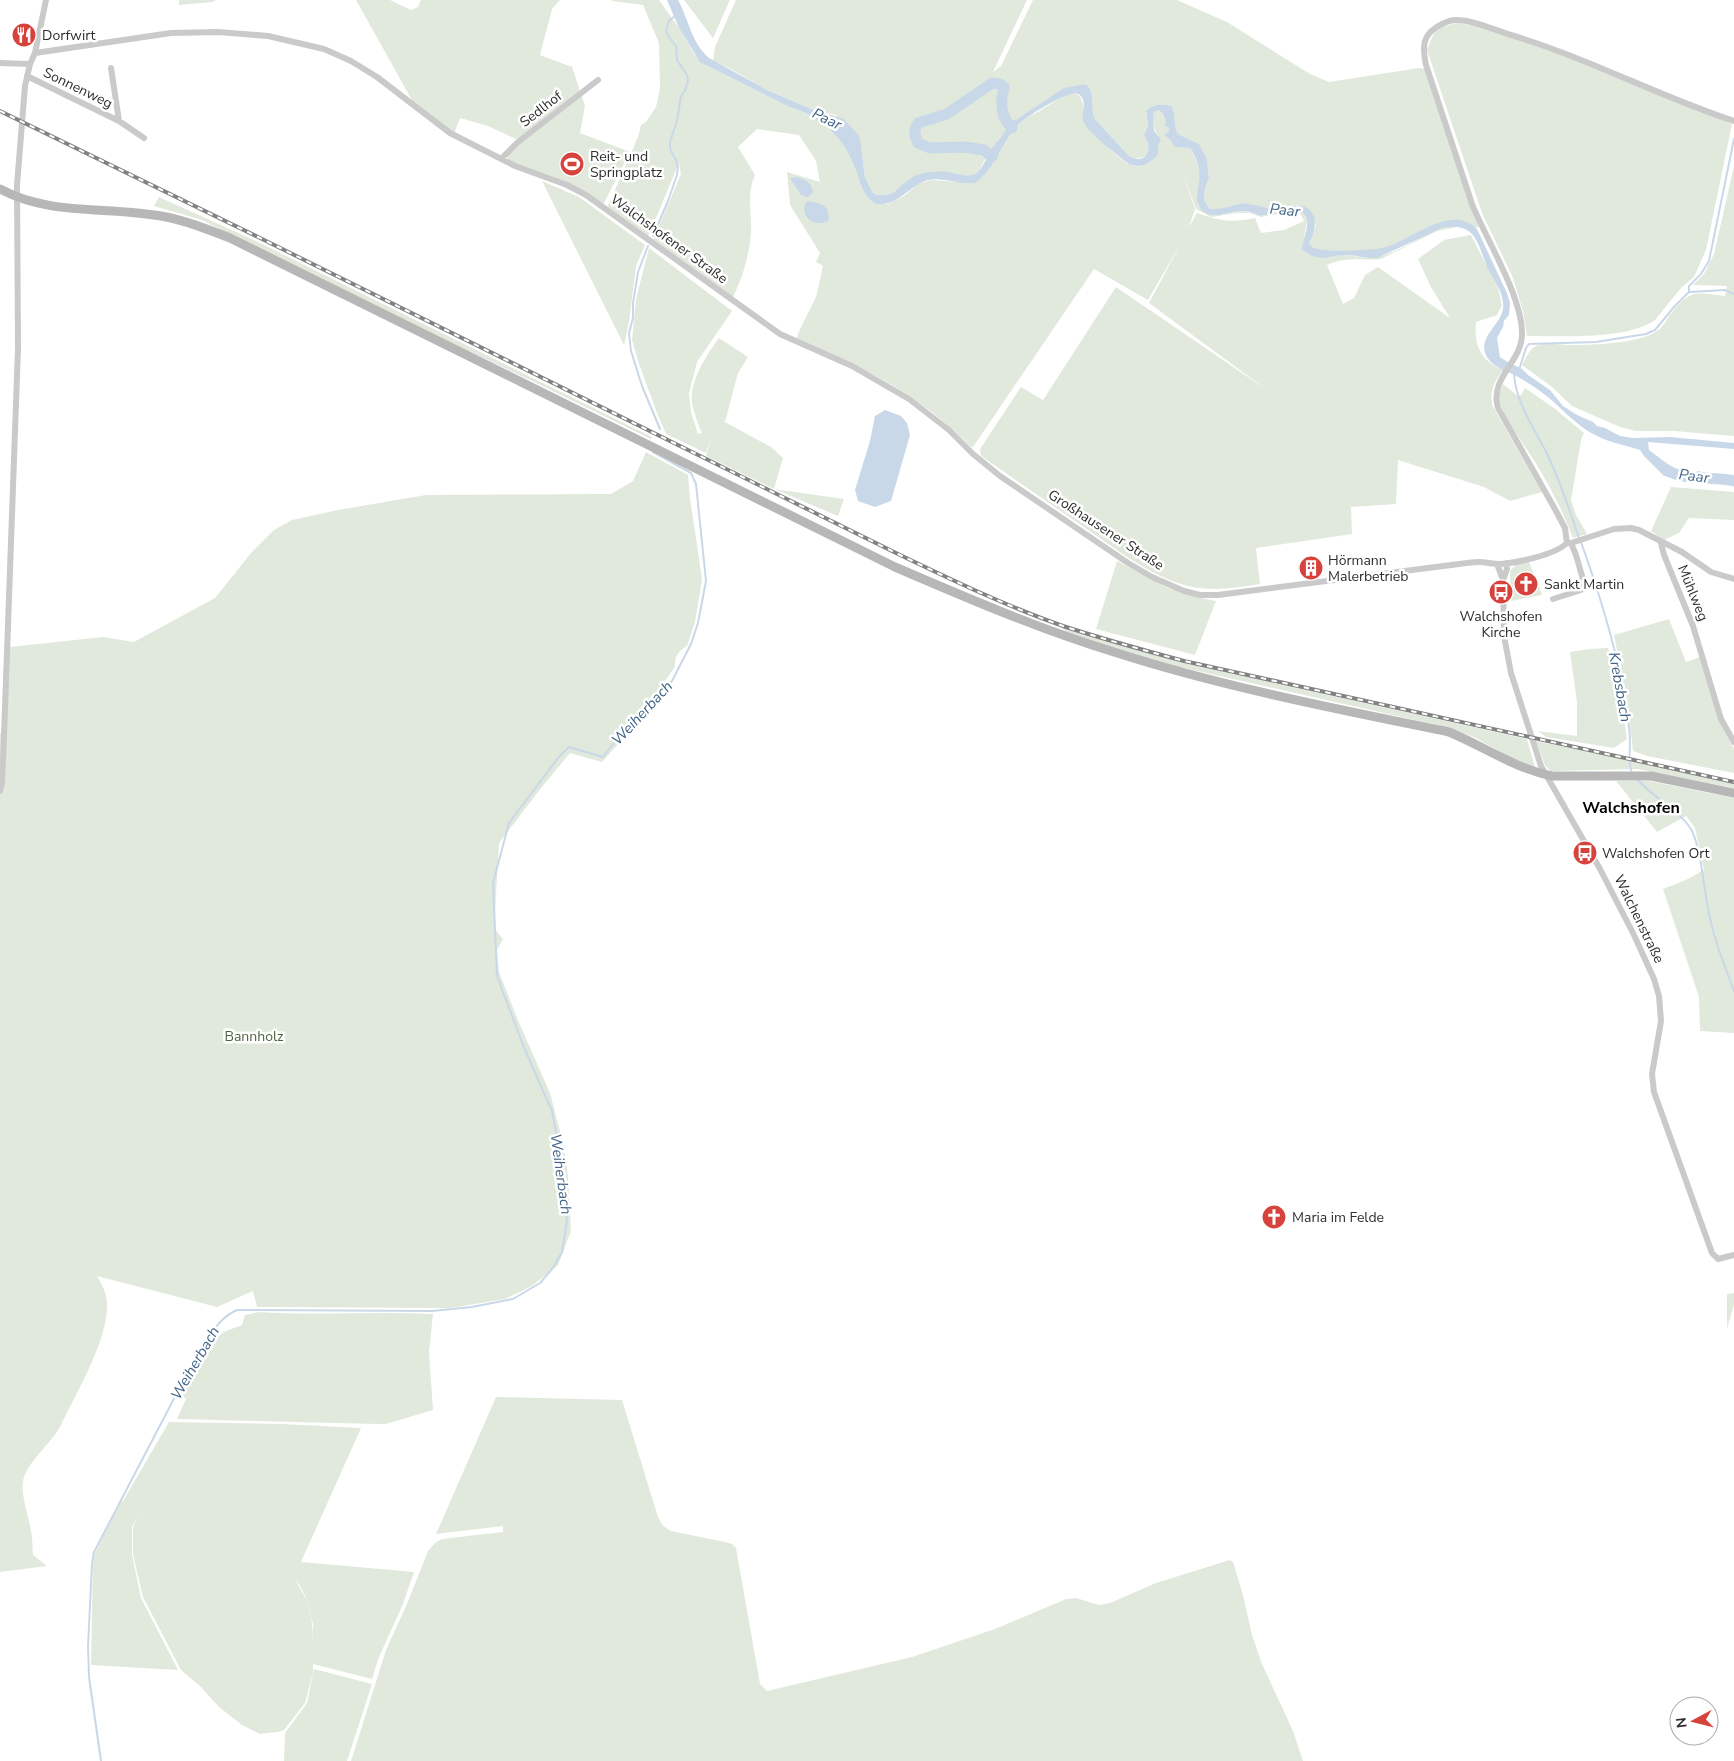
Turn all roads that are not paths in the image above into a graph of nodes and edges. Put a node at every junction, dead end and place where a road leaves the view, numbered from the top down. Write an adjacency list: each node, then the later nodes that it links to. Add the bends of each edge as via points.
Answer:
1 (46, 0): 2 (street)
2 (38, 39): 3 (street); 4 (street)
3 (49, 51): 4 (street, Walchshofener Straße); 13 (street, Walchshofener Straße, via 171,33 218,32 268,36 324,49 377,77 450,133)
4 (35, 53): 6 (street)
5 (0, 63): 6 (street)
6 (30, 64): 8 (street)
7 (112, 68): 11 (street, Sonnenweg)
8 (27, 76): 11 (street, Sonnenweg); 15 (street)
9 (598, 80): 13 (street, Sedlhof)
10 (1734, 121): 17 (street, via 1582,59 1469,22 1446,22 1425,39 1426,65 1472,204 1507,278 1519,312 1522,342 1501,378 1495,395 1498,408)
11 (119, 122): 12 (street, Sonnenweg)
12 (144, 138)
13 (501, 159): 16 (street, Walchshofener Straße, via 586,195 767,325)
14 (0, 189): 15 (street)
15 (17, 196): 25 (street, via 42,205 160,216 230,238 895,567 1019,618 1113,652 1196,675 1449,732 1512,764); 26 (street, via 18,348)
16 (796, 342): 20 (street, Großhausener Straße, via 852,366 909,400 949,430 1000,476 1152,578 1184,591 1200,595 1218,594 1468,563)
17 (1571, 542): 18 (street, via 1614,529 1631,528); 19 (street, via 1538,556); 23 (street, via 1584,587)
18 (1661, 542): 21 (street, via 1711,572); 24 (street, Mühlweg, via 1703,655 1722,718)
19 (1506, 563): 20 (street, Großhausener Straße); 22 (street, Walchenstraße)
20 (1498, 564): 22 (street, Walchenstraße)
21 (1734, 579)
22 (1503, 580): 25 (street, Walchenstraße, via 1504,636 1511,673)
23 (1553, 599)
24 (1734, 742)
25 (1546, 775): 27 (street, via 1662,778); 28 (street, Walchenstraße, via 1600,869 1654,979 1662,1021 1652,1074 1654,1092 1712,1253 1718,1259)
26 (0, 791)
27 (1734, 793)
28 (1734, 1255)

